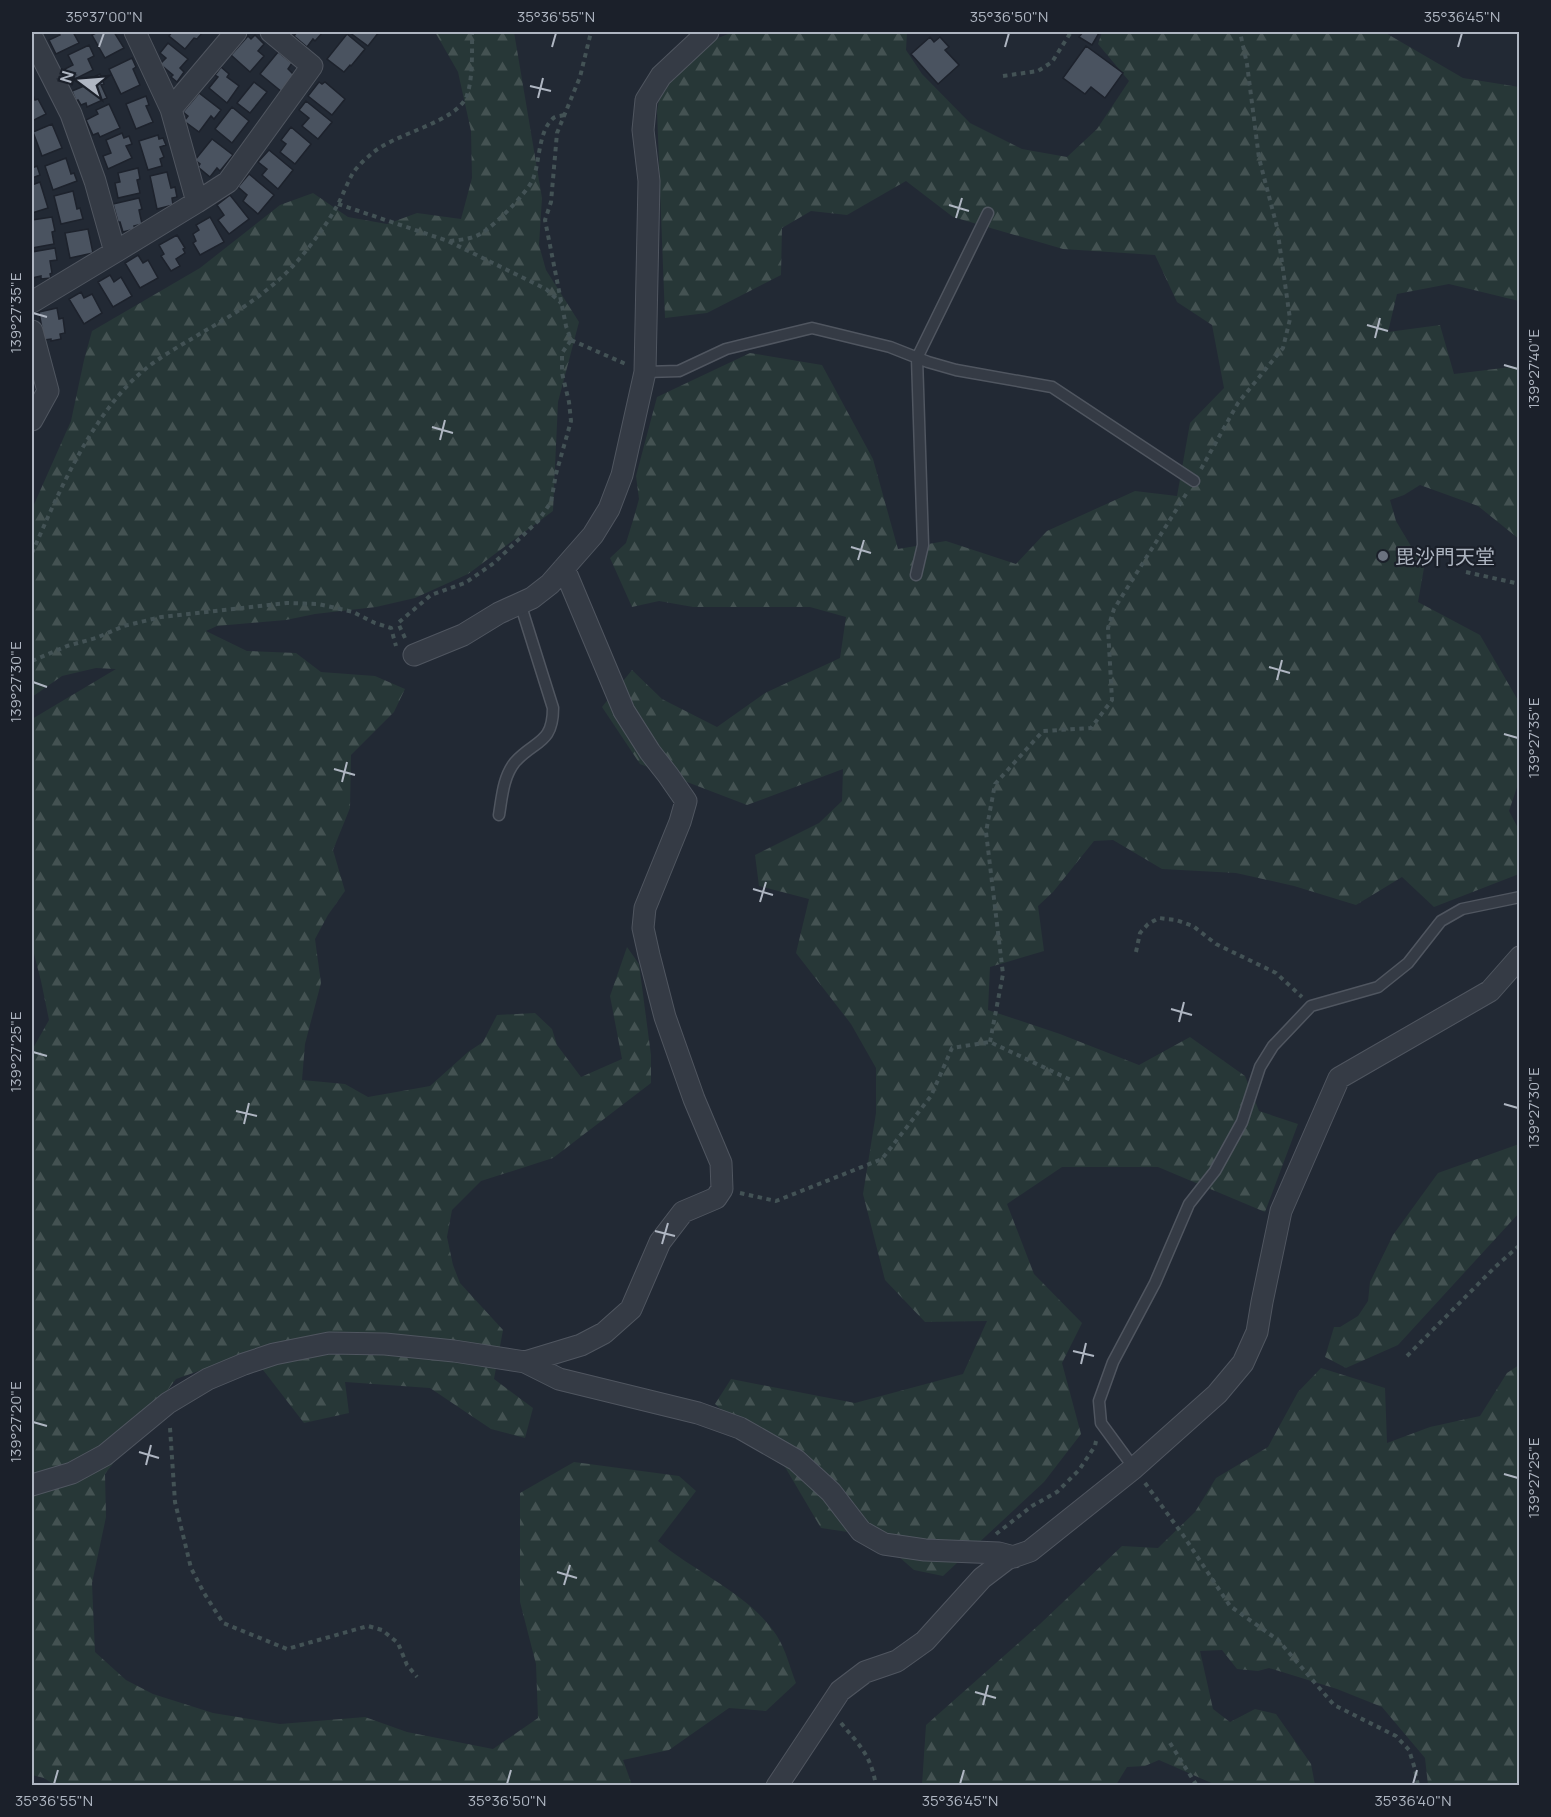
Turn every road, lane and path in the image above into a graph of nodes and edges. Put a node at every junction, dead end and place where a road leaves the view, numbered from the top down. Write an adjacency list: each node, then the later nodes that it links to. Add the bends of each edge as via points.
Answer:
1 (135, 32): 11 (street)
2 (236, 32): 11 (street)
3 (271, 32): 13 (street, via 312,66 228,182)
4 (472, 32): 14 (path, via 467,96 459,108 370,154 353,173)
5 (591, 32): 12 (path)
6 (708, 32): 23 (street, via 661,76 646,100 643,130 649,202)
7 (1071, 32): 10 (path, via 1052,62 1038,71)
8 (1240, 32): 25 (path, via 1290,319 1283,348 1238,403)
9 (32, 37): 17 (street, via 71,114)
10 (1003, 76)
11 (171, 109): 13 (street)
12 (565, 115): 16 (path, via 555,117 546,127 533,179 524,194 482,233); 19 (path, via 557,133 551,202 545,220)
13 (197, 202): 17 (street)
14 (338, 204): 16 (path); 26 (path, via 323,229 276,283 135,378 82,449)
15 (988, 213): 22 (lane)
16 (448, 241): 19 (path, via 546,289)
17 (115, 252): 18 (street)
18 (32, 302)
19 (561, 303): 21 (path)
20 (32, 331): 24 (street, via 48,391)
21 (571, 340): 23 (path); 32 (path, via 562,353 571,421 551,502 538,521 494,562 465,584 431,595 398,623)
22 (917, 358): 23 (lane, via 890,347 812,328 726,349 679,371); 25 (lane, via 956,370 1052,387); 29 (lane, via 923,545)
23 (645, 372): 27 (street, via 622,476 609,509)
24 (32, 420)
25 (1194, 481): 39 (path, via 1114,609 1108,628 1112,700 1091,728 1043,731 995,784 986,832 1003,974)
26 (32, 553)
27 (564, 568): 31 (street, via 550,584); 41 (street, via 624,711 686,801 645,908 643,928 665,1017 721,1163)
28 (1466, 572): 30 (path)
29 (916, 575)
30 (1520, 584)
31 (520, 603): 32 (street, via 463,635); 34 (lane, via 553,708 553,724 544,738 515,762 505,779)
32 (414, 655): 33 (path, via 398,651 391,628 344,610 287,603 161,617 124,626)
33 (32, 661)
34 (499, 815)
35 (1520, 897): 38 (lane, via 1462,909 1441,921 1408,963 1378,987)
36 (1136, 951): 38 (path, via 1140,933 1148,924 1159,918 1176,920 1276,973)
37 (1520, 957): 47 (street, via 1490,991 1339,1078 1281,1211 1257,1332 1243,1363 1217,1394)
38 (1311, 1006): 46 (lane, via 1273,1046 1260,1067 1242,1122 1215,1171 1189,1204 1155,1283 1113,1362 1099,1401)
39 (990, 1042): 40 (path); 41 (path, via 952,1048 931,1096 882,1159 776,1201)
40 (1073, 1081)
41 (722, 1189): 44 (street, via 716,1198 683,1212 672,1225 660,1242 631,1309 604,1333 581,1345)
42 (1520, 1245): 43 (path)
43 (1407, 1356)
44 (525, 1362): 45 (street, via 385,1344 329,1343 244,1364 208,1379); 49 (street, via 559,1379 698,1413 740,1428 796,1460 831,1492 861,1531 884,1544)
45 (168, 1403): 48 (street, via 105,1455 72,1473); 51 (path, via 175,1502 191,1568 223,1623 287,1649 368,1626 382,1630 398,1642 407,1665)
46 (1101, 1423): 47 (lane); 49 (path, via 1095,1446 1079,1470 1057,1492 1014,1519)
47 (1134, 1468): 50 (street, via 1030,1551); 57 (path, via 1230,1606 1278,1640 1334,1705 1396,1736 1409,1750)
48 (32, 1485)
49 (977, 1553): 50 (street)
50 (1014, 1557): 52 (street, via 982,1578 925,1641 897,1661 865,1672 840,1691)
51 (417, 1677)
52 (829, 1709): 54 (street); 55 (path, via 866,1752)
53 (1170, 1743): 56 (path)
54 (777, 1785)
55 (876, 1785)
56 (1197, 1785)
57 (1418, 1785)

